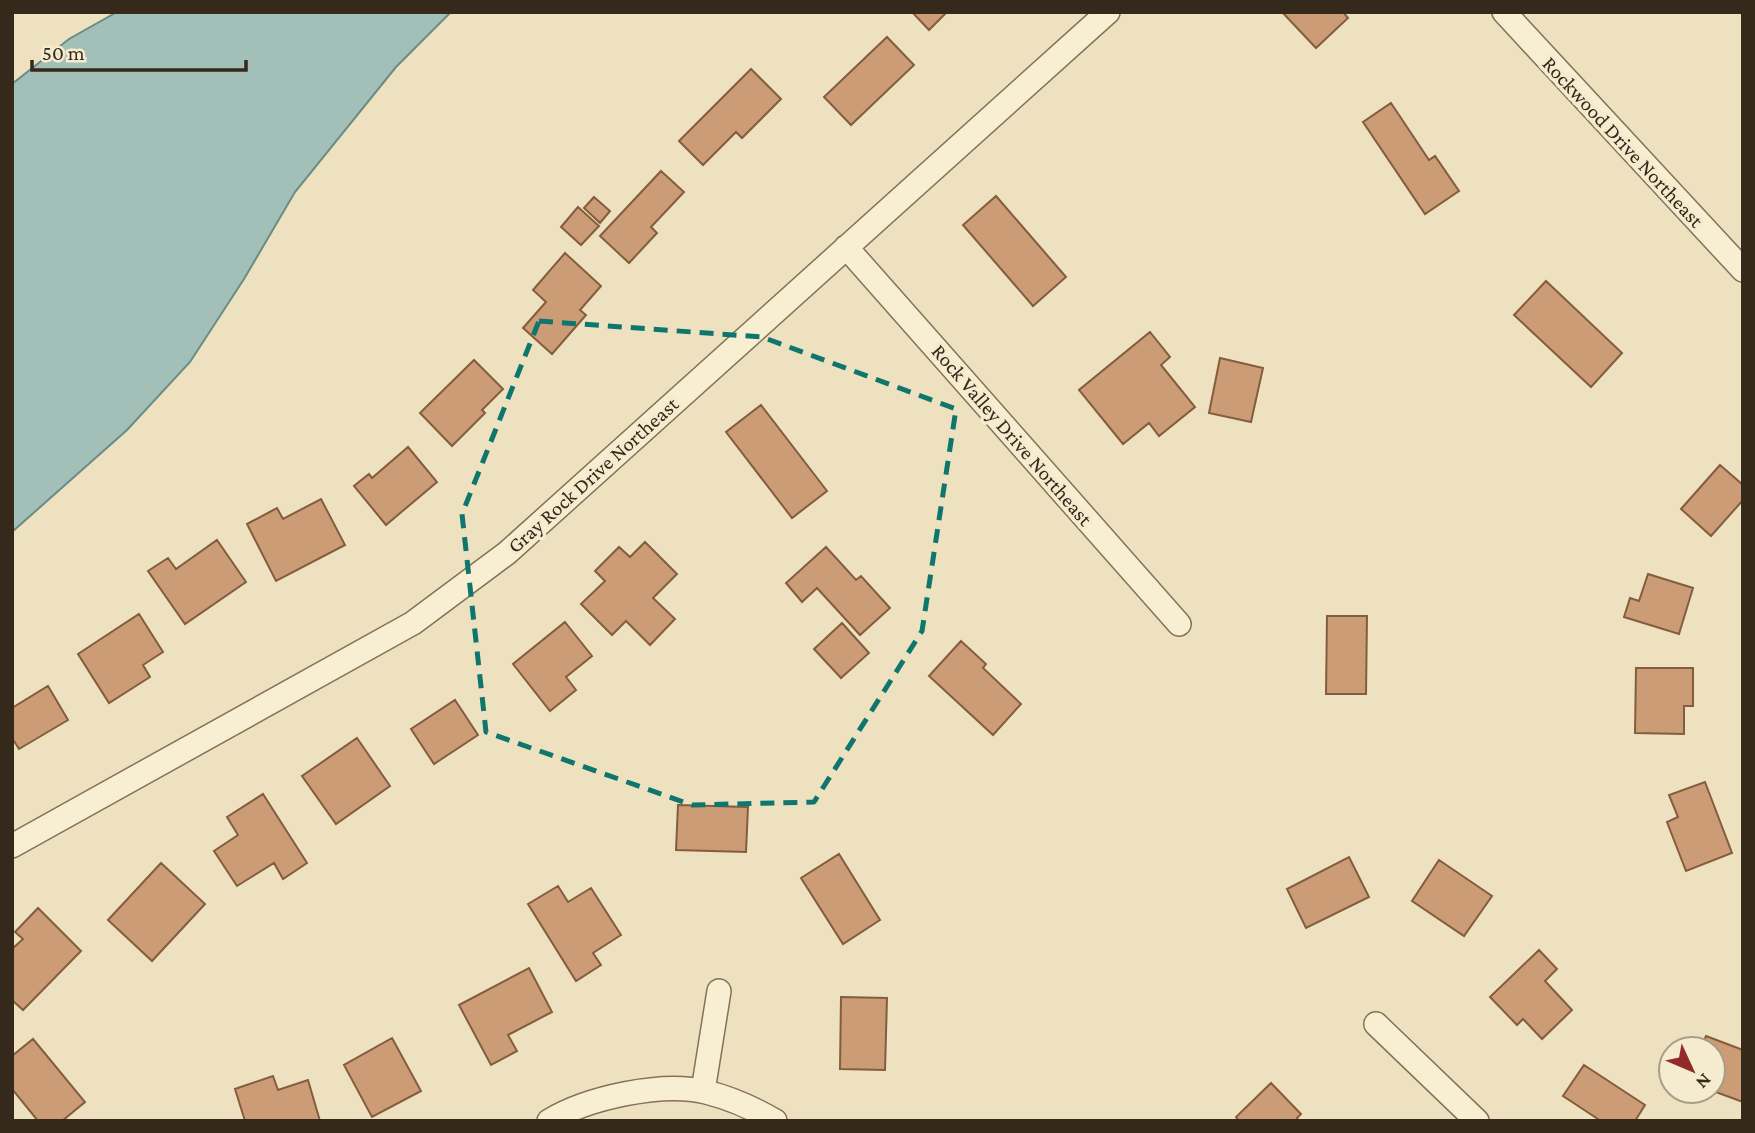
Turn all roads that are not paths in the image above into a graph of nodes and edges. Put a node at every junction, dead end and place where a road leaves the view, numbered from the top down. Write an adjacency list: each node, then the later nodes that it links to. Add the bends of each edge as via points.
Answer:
1 (1108, 12): 3 (street, Gray Rock Drive Northeast)
2 (1504, 12): 4 (street, Rockwood Drive Northeast)
3 (846, 247): 5 (street, Rock Valley Drive Northeast); 6 (street, Gray Rock Drive Northeast, via 457,593 413,624)
4 (1743, 270)
5 (1179, 624)
6 (12, 846)
7 (719, 991): 9 (street)
8 (1376, 1024): 12 (street)
9 (703, 1091): 10 (street, via 622,1094 591,1101); 11 (street, via 750,1106)
10 (549, 1121)
11 (775, 1121)
12 (1477, 1121)

